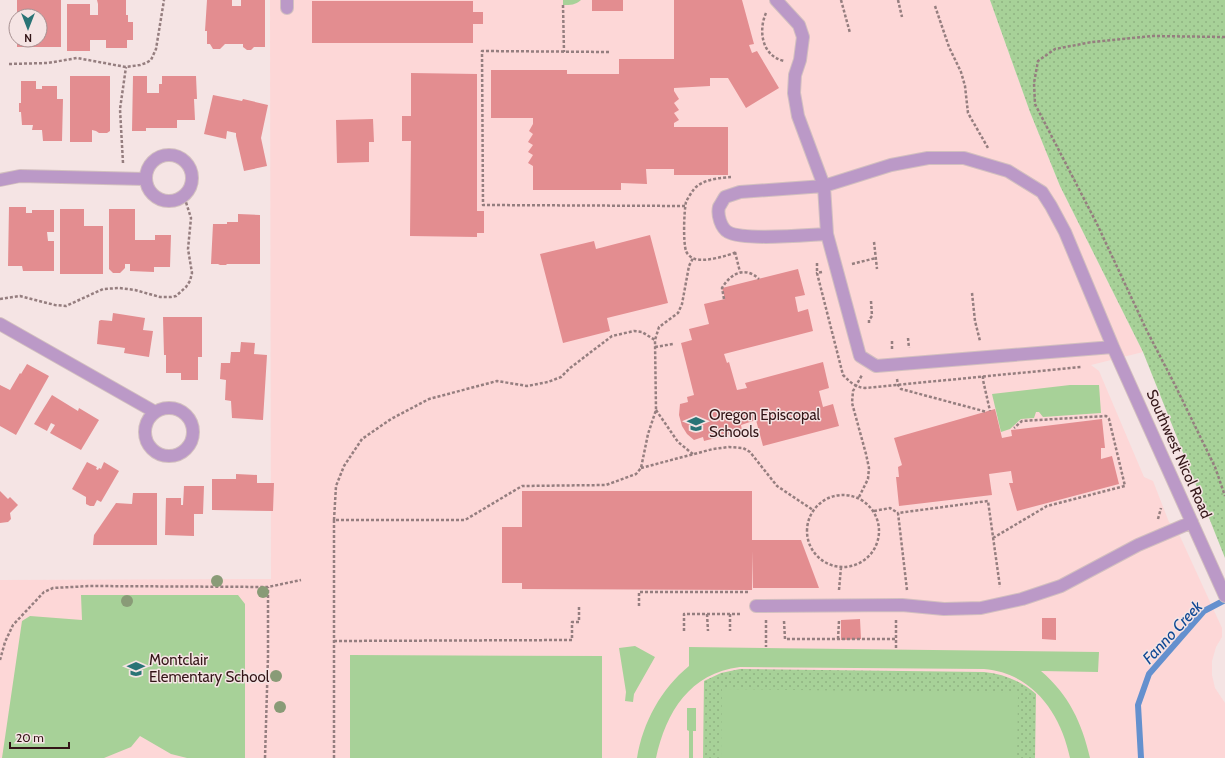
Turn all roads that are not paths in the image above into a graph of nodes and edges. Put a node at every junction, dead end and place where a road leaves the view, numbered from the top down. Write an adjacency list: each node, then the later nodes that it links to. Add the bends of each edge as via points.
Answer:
1 (772, 4): 4 (street, via 799,25 803,37 794,93 798,116)
2 (145, 179): 2 (street, via 151,194 169,202 184,196 191,188 192,172 181,158 162,156 148,167); 3 (street, via 20,176)
3 (0, 180)
4 (824, 186): 5 (street); 5 (street, Southwest Nicol Road, via 740,192 725,196 719,208 719,221 727,232 740,236); 7 (street, Southwest Nicol Road, via 891,165 928,158 964,158 1008,171 1042,192 1057,216)
5 (827, 234): 7 (street, via 860,356 876,366)
6 (0, 324): 8 (street)
7 (1113, 347): 9 (street, Southwest Nicol Road)
8 (155, 412): 8 (street, via 147,420 145,430 147,443 152,450 160,455 171,456 188,447 193,431 186,415 170,408)
9 (1192, 522): 10 (street, Southwest Nicol Road); 11 (street, via 1138,545 1061,586 1022,599 980,608 944,609 902,605)
10 (1225, 596)
11 (756, 606)

